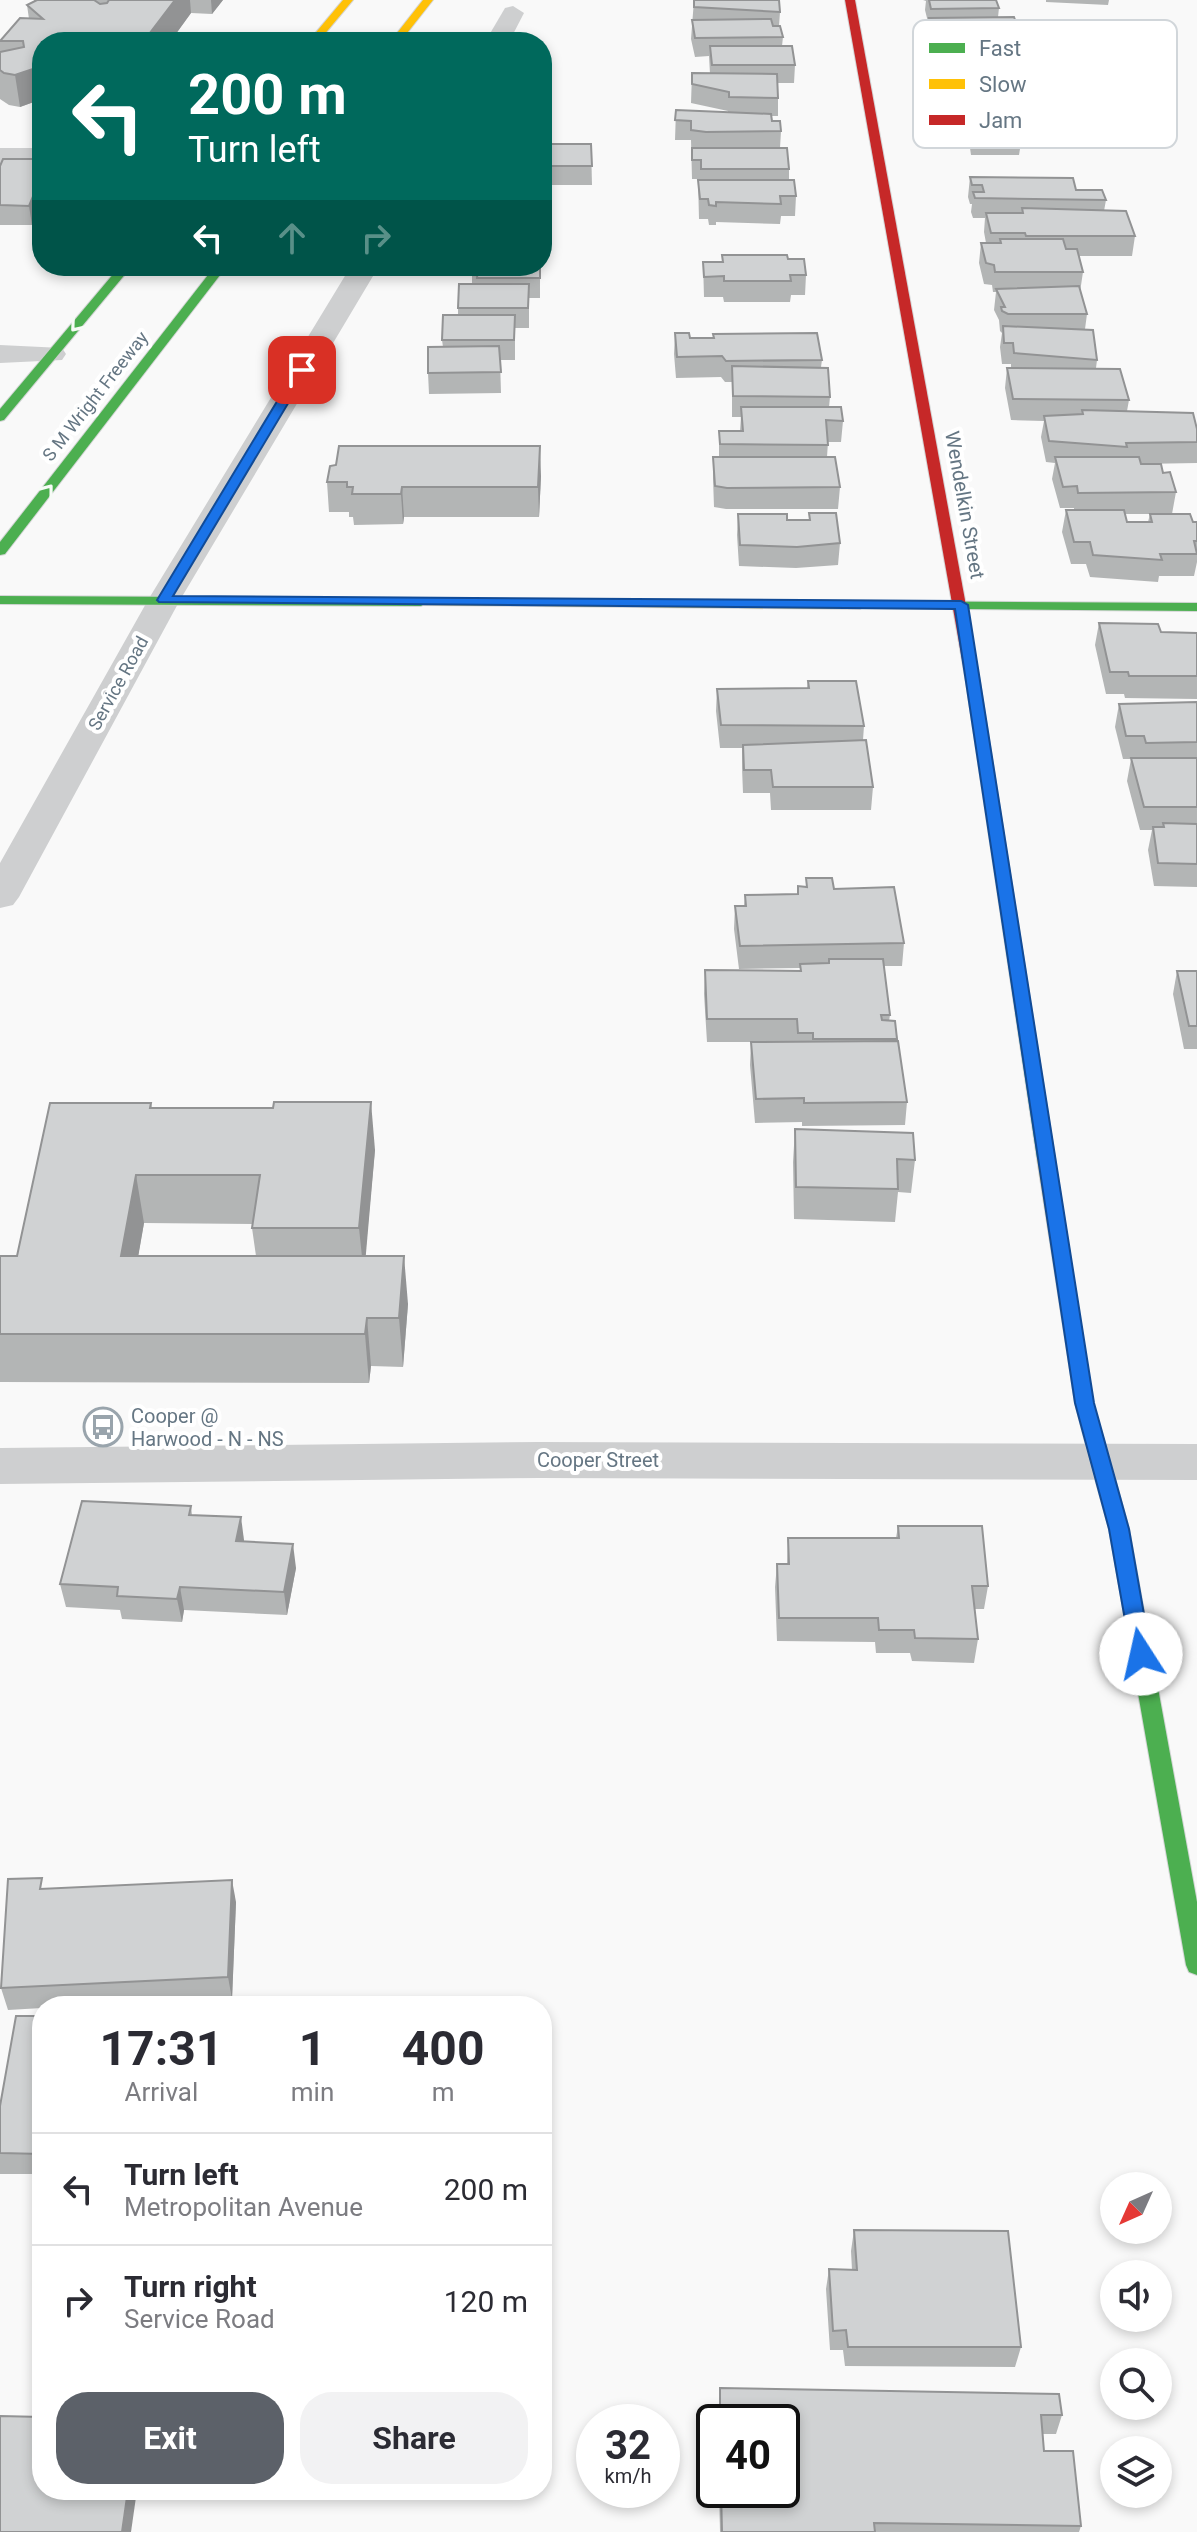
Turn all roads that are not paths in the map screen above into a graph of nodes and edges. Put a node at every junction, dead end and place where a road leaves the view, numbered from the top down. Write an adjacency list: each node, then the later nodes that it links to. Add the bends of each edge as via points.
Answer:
1 (348, 0): 5 (street)
2 (428, 0): 6 (street)
3 (850, 0): 19 (street, Wendelkin Street)
4 (513, 13): 7 (street)
5 (321, 32)
6 (403, 32)
7 (503, 32)
8 (0, 156): 9 (street)
9 (32, 156)
10 (118, 276): 14 (street, one-way to 14)
11 (213, 276): 16 (street, S M Wright Freeway, one-way to 11)
12 (359, 276): 18 (street, Service Road)
13 (0, 354): 14 (street)
14 (52, 354): 15 (street)
15 (0, 417)
16 (0, 551)
17 (0, 600): 18 (street)
18 (164, 600): 19 (street); 21 (street, Service Road)
19 (961, 605): 20 (street); 22 (street, Wendelkin Street, via 1084,1403)
20 (1197, 607)
21 (0, 897)
22 (1103, 1462): 23 (street, Cooper Street); 24 (street, Cooper Street, via 539,1460); 25 (street, Wendelkin Street)
23 (1197, 1462)
24 (0, 1466)
25 (1197, 1965)

